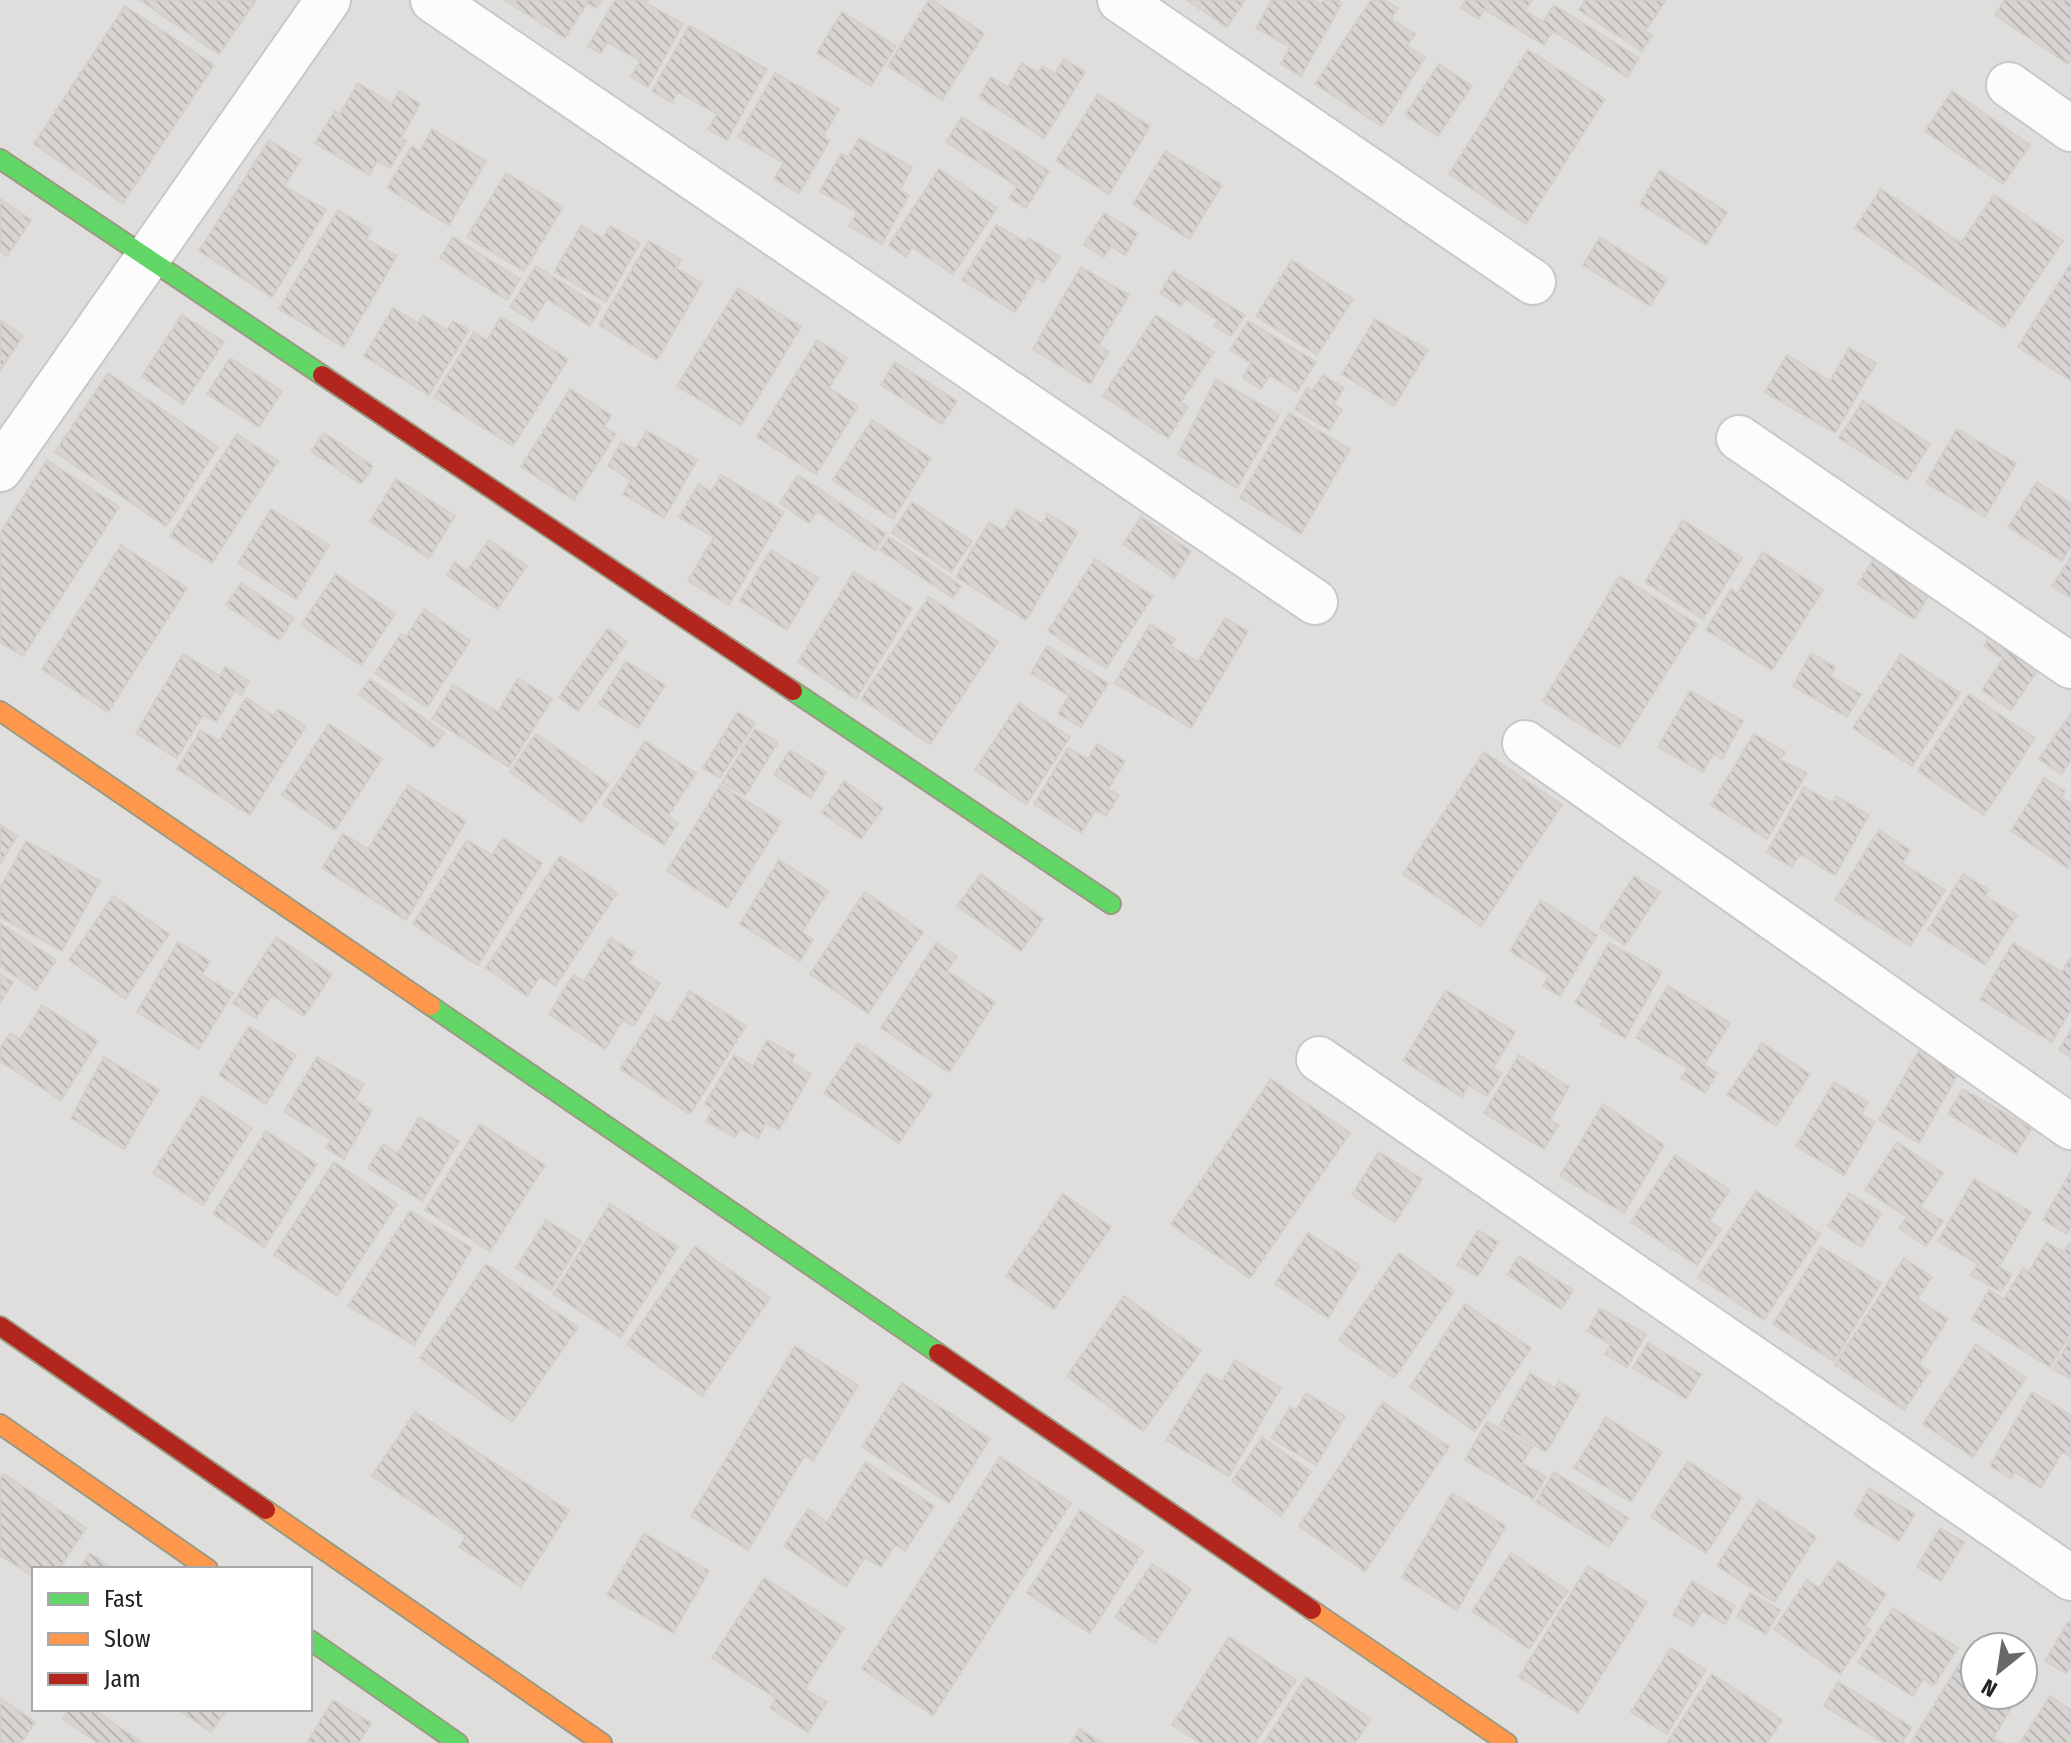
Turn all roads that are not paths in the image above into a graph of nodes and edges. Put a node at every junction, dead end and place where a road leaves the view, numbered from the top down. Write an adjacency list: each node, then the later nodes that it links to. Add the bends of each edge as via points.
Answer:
1 (328, 0): 7 (street)
2 (433, 0): 11 (street)
3 (1120, 0): 8 (street)
4 (2009, 85): 5 (street)
5 (2071, 129)
6 (0, 159): 7 (street)
7 (147, 258): 10 (street); 15 (street)
8 (1533, 282)
9 (1739, 438): 12 (street)
10 (0, 469)
11 (1315, 602)
12 (2071, 666)
13 (0, 711): 25 (street)
14 (1525, 743): 17 (street)
15 (1111, 904)
16 (1319, 1059): 21 (street)
17 (2071, 1127)
18 (0, 1326): 24 (street)
19 (0, 1424): 20 (street)
20 (205, 1567)
21 (2071, 1578)
22 (312, 1641): 23 (street)
23 (458, 1743)
24 (602, 1743)
25 (1507, 1743)

